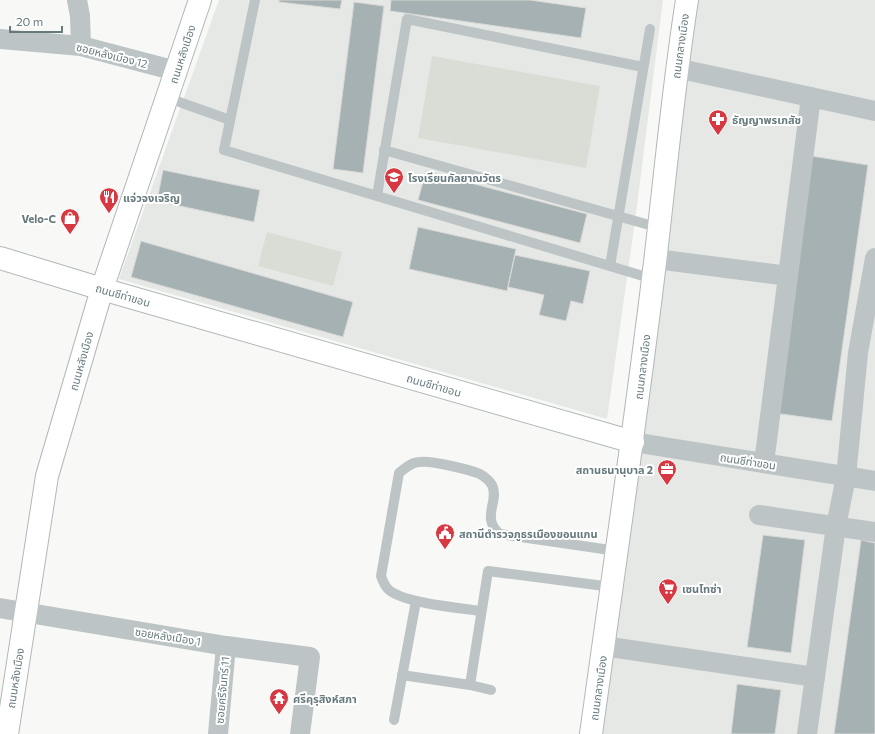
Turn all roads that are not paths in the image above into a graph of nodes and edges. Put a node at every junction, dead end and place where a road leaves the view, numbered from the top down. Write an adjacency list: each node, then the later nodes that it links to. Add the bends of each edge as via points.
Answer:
1 (77, 0): 7 (street)
2 (200, 0): 10 (street, ถนนหลังเมือง)
3 (255, 0): 14 (lane)
4 (687, 0): 9 (street, ถนนกลางเมือง)
5 (650, 29): 8 (lane)
6 (0, 39): 7 (street, ซอยหลังเมือง 12)
7 (81, 46): 10 (street, ซอยหลังเมือง 12)
8 (643, 67): 15 (lane, via 407,20); 17 (lane)
9 (676, 68): 12 (street); 18 (street, ถนนกลางเมือง)
10 (176, 71): 11 (street, ถนนหลังเมือง)
11 (168, 97): 14 (lane); 24 (street, ถนนหลังเมือง)
12 (812, 97): 13 (street); 23 (street)
13 (875, 111)
14 (230, 120): 16 (lane, via 224,150)
15 (384, 150): 16 (lane); 17 (lane)
16 (377, 196): 21 (lane)
17 (618, 216): 18 (lane); 21 (lane)
18 (660, 228): 22 (street, ถนนกลางเมือง)
19 (875, 258): 27 (street, via 858,353)
20 (1, 260): 24 (street, ถนนชีท่าขอน)
21 (610, 266): 22 (lane)
22 (654, 269): 23 (street); 25 (street, ถนนกลางเมือง)
23 (788, 276): 26 (street)
24 (102, 289): 25 (street, ถนนชีท่าขอน); 37 (street, ถนนหลังเมือง, via 47,476)
25 (633, 442): 26 (street, ถนนชีท่าขอน); 32 (street, ถนนกลางเมือง)
26 (764, 463): 27 (street, ถนนชีท่าขอน)
27 (846, 477): 28 (street, ถนนชีท่าขอน); 30 (street)
28 (875, 481)
29 (759, 515): 30 (street)
30 (836, 526): 31 (street); 41 (street)
31 (875, 532)
32 (617, 551): 33 (street, ถนนกลางเมือง); 34 (lane, via 500,534 491,524 494,490 487,479 476,472 420,462 407,466 399,473 381,576 389,590 405,599)
33 (612, 587): 36 (lane, via 488,571); 39 (street, ถนนกลางเมือง)
34 (416, 601): 36 (lane); 40 (lane)
35 (0, 608): 37 (street, ซอยหลังเมือง 1)
36 (481, 611): 42 (lane)
37 (26, 612): 38 (street, ซอยหลังเมือง 1); 45 (street, ถนนหลังเมือง)
38 (226, 646): 46 (street, ซอยศรีจันทร์ 11); 47 (street, ซอยหลังเมือง 1, via 310,657)
39 (603, 646): 41 (street); 48 (street, ถนนกลางเมือง)
40 (402, 675): 42 (lane); 44 (lane)
41 (815, 677): 49 (street)
42 (470, 685): 43 (lane)
43 (491, 690)
44 (394, 720)
45 (7, 734)
46 (218, 734)
47 (300, 734)
48 (591, 734)
49 (807, 734)

